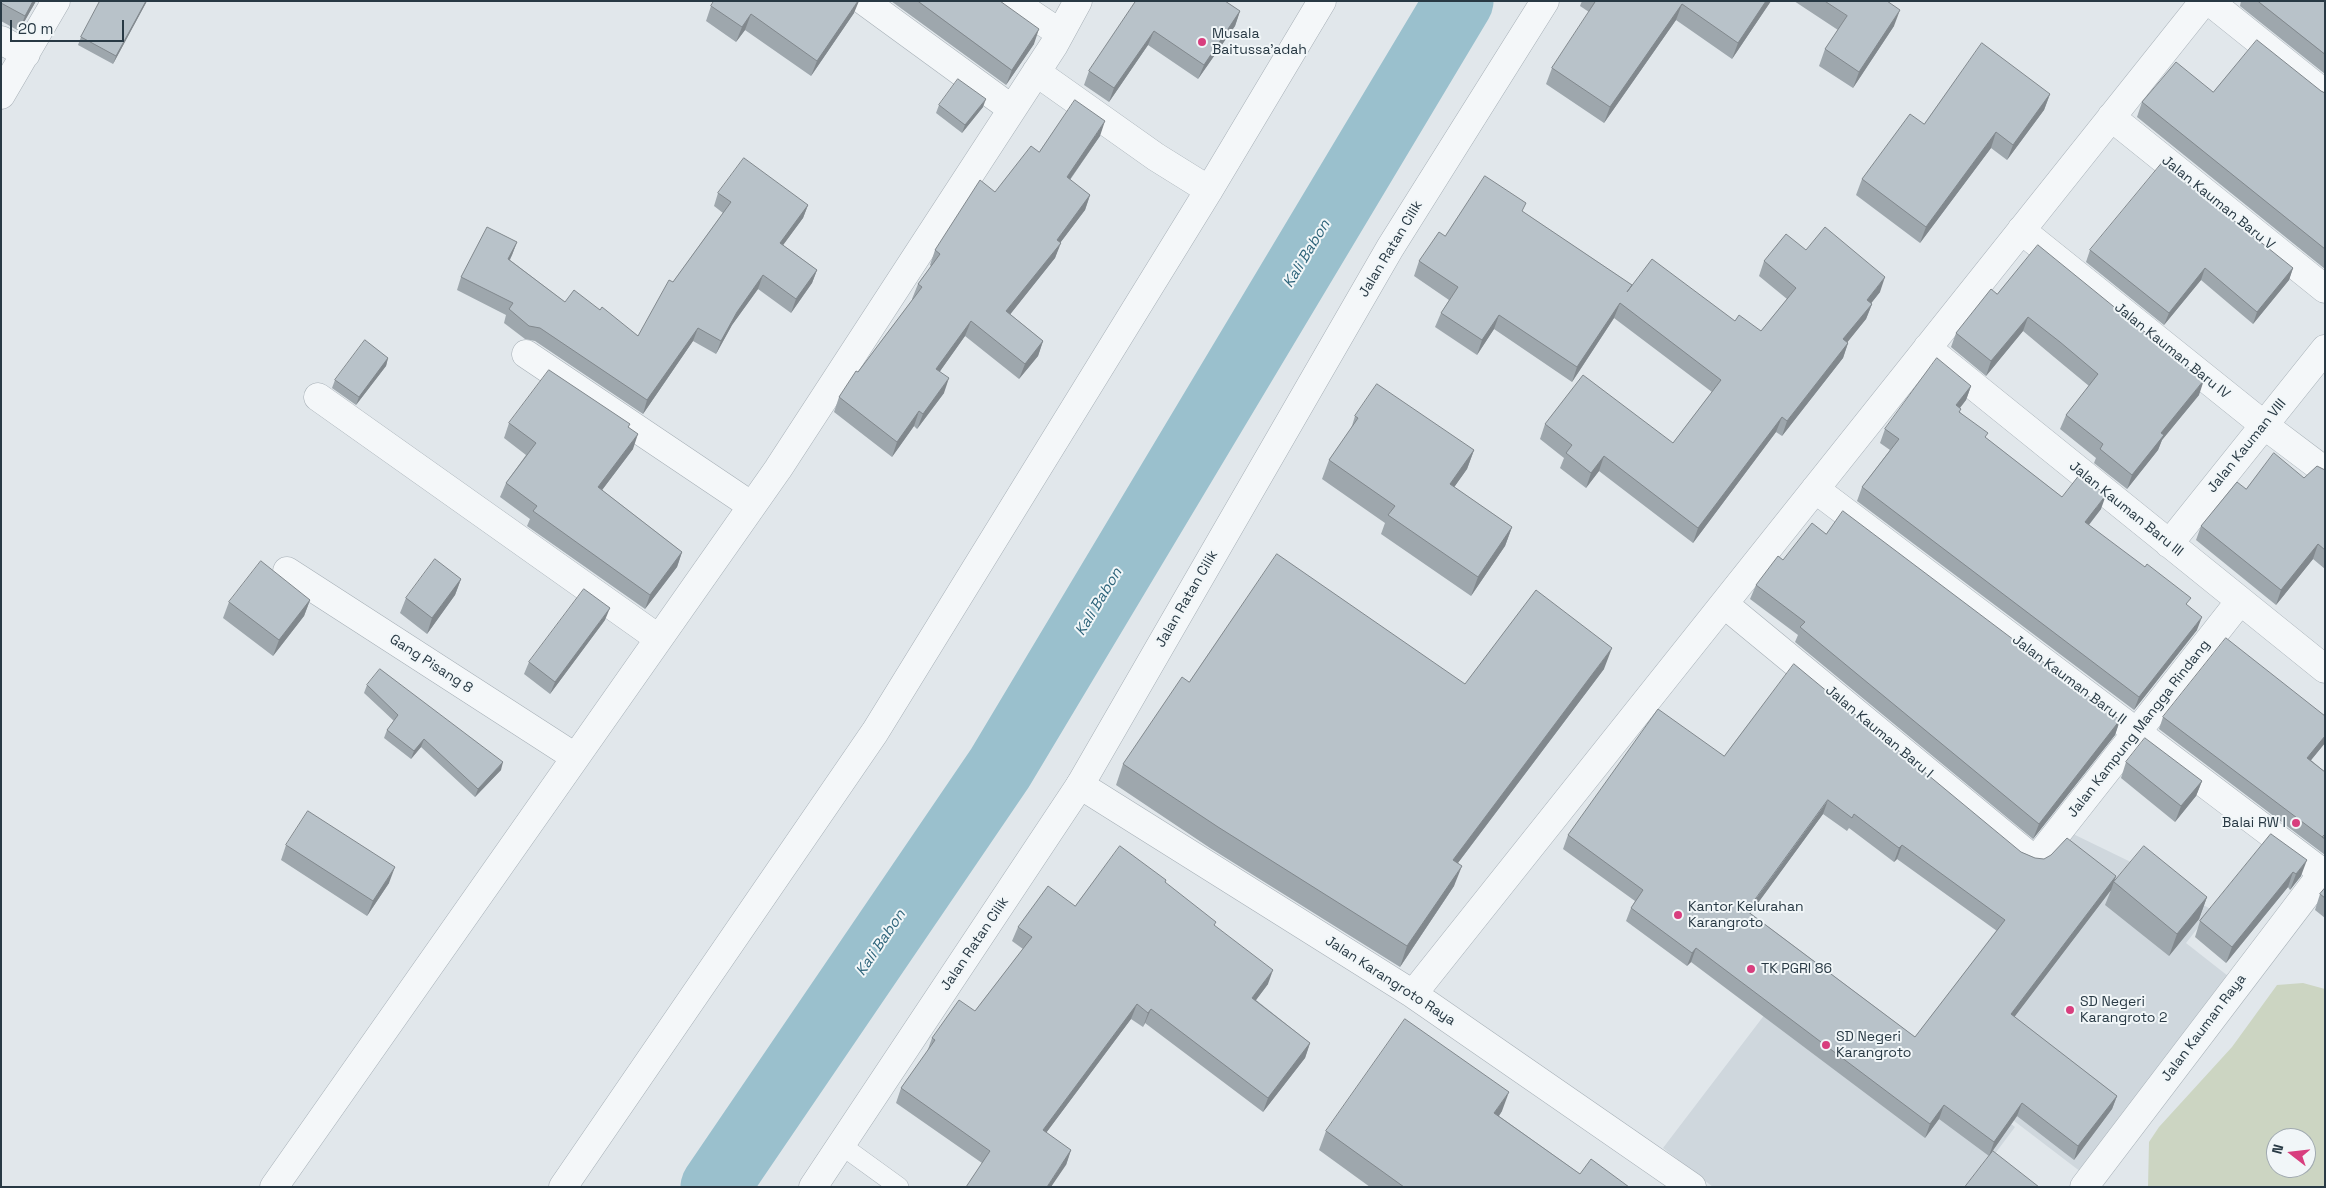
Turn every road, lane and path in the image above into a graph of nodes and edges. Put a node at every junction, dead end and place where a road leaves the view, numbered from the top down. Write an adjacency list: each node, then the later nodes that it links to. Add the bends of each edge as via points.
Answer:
1 (56, 1): 11 (street)
2 (864, 1): 15 (street)
3 (1012, 1): 9 (street)
4 (1078, 1): 9 (street)
5 (1322, 1): 17 (street)
6 (1545, 1): 36 (street, Jalan Ratan Cilik, via 1390,248)
7 (2204, 1): 16 (street)
8 (2209, 1): 14 (street)
9 (1060, 34): 12 (street)
10 (1, 40): 11 (street)
11 (26, 54): 13 (street)
12 (1036, 72): 15 (street); 17 (street, via 1156,157)
13 (1, 94)
14 (2325, 94)
15 (1012, 109): 27 (street)
16 (2111, 117): 18 (street); 19 (street, Jalan Kauman Baru V)
17 (1209, 190): 42 (street, via 875,732)
18 (2021, 230): 20 (street); 24 (street, Jalan Kauman Baru IV)
19 (2325, 289)
20 (1927, 348): 26 (street); 28 (street, Jalan Kauman Baru III)
21 (2325, 349): 24 (street, Jalan Kauman VIII)
22 (526, 354): 27 (street)
23 (318, 397): 32 (street)
24 (2264, 425): 25 (street, Jalan Kauman Baru IV); 28 (street, Jalan Kauman VIII)
25 (2325, 471)
26 (1815, 489): 31 (street); 34 (street, Jalan Kauman Baru II)
27 (752, 506): 32 (street)
28 (2169, 544): 30 (street, Jalan Kauman Baru III)
29 (287, 571): 35 (street, Gang Pisang 8)
30 (2240, 601): 33 (street, Jalan Kauman Baru III); 34 (street, Jalan Kampung Mangga Rindang)
31 (1724, 604): 37 (street, Jalan Kauman Baru I, via 2026,853); 39 (street)
32 (658, 638): 35 (street)
33 (2325, 669)
34 (2136, 732): 37 (street, Jalan Kampung Mangga Rindang); 38 (street, Jalan Kauman Baru II)
35 (575, 757): 41 (street)
36 (1080, 785): 39 (street, Jalan Karangroto Raya); 40 (street, Jalan Ratan Cilik)
37 (2036, 857)
38 (2324, 872): 46 (street, Jalan Kauman Raya)
39 (1413, 994): 45 (street, Jalan Karangroto Raya)
40 (841, 1145): 43 (street, Jalan Ratan Cilik); 44 (lane)
41 (274, 1187)
42 (563, 1187)
43 (813, 1187)
44 (899, 1187)
45 (1692, 1187)
46 (2084, 1187)

